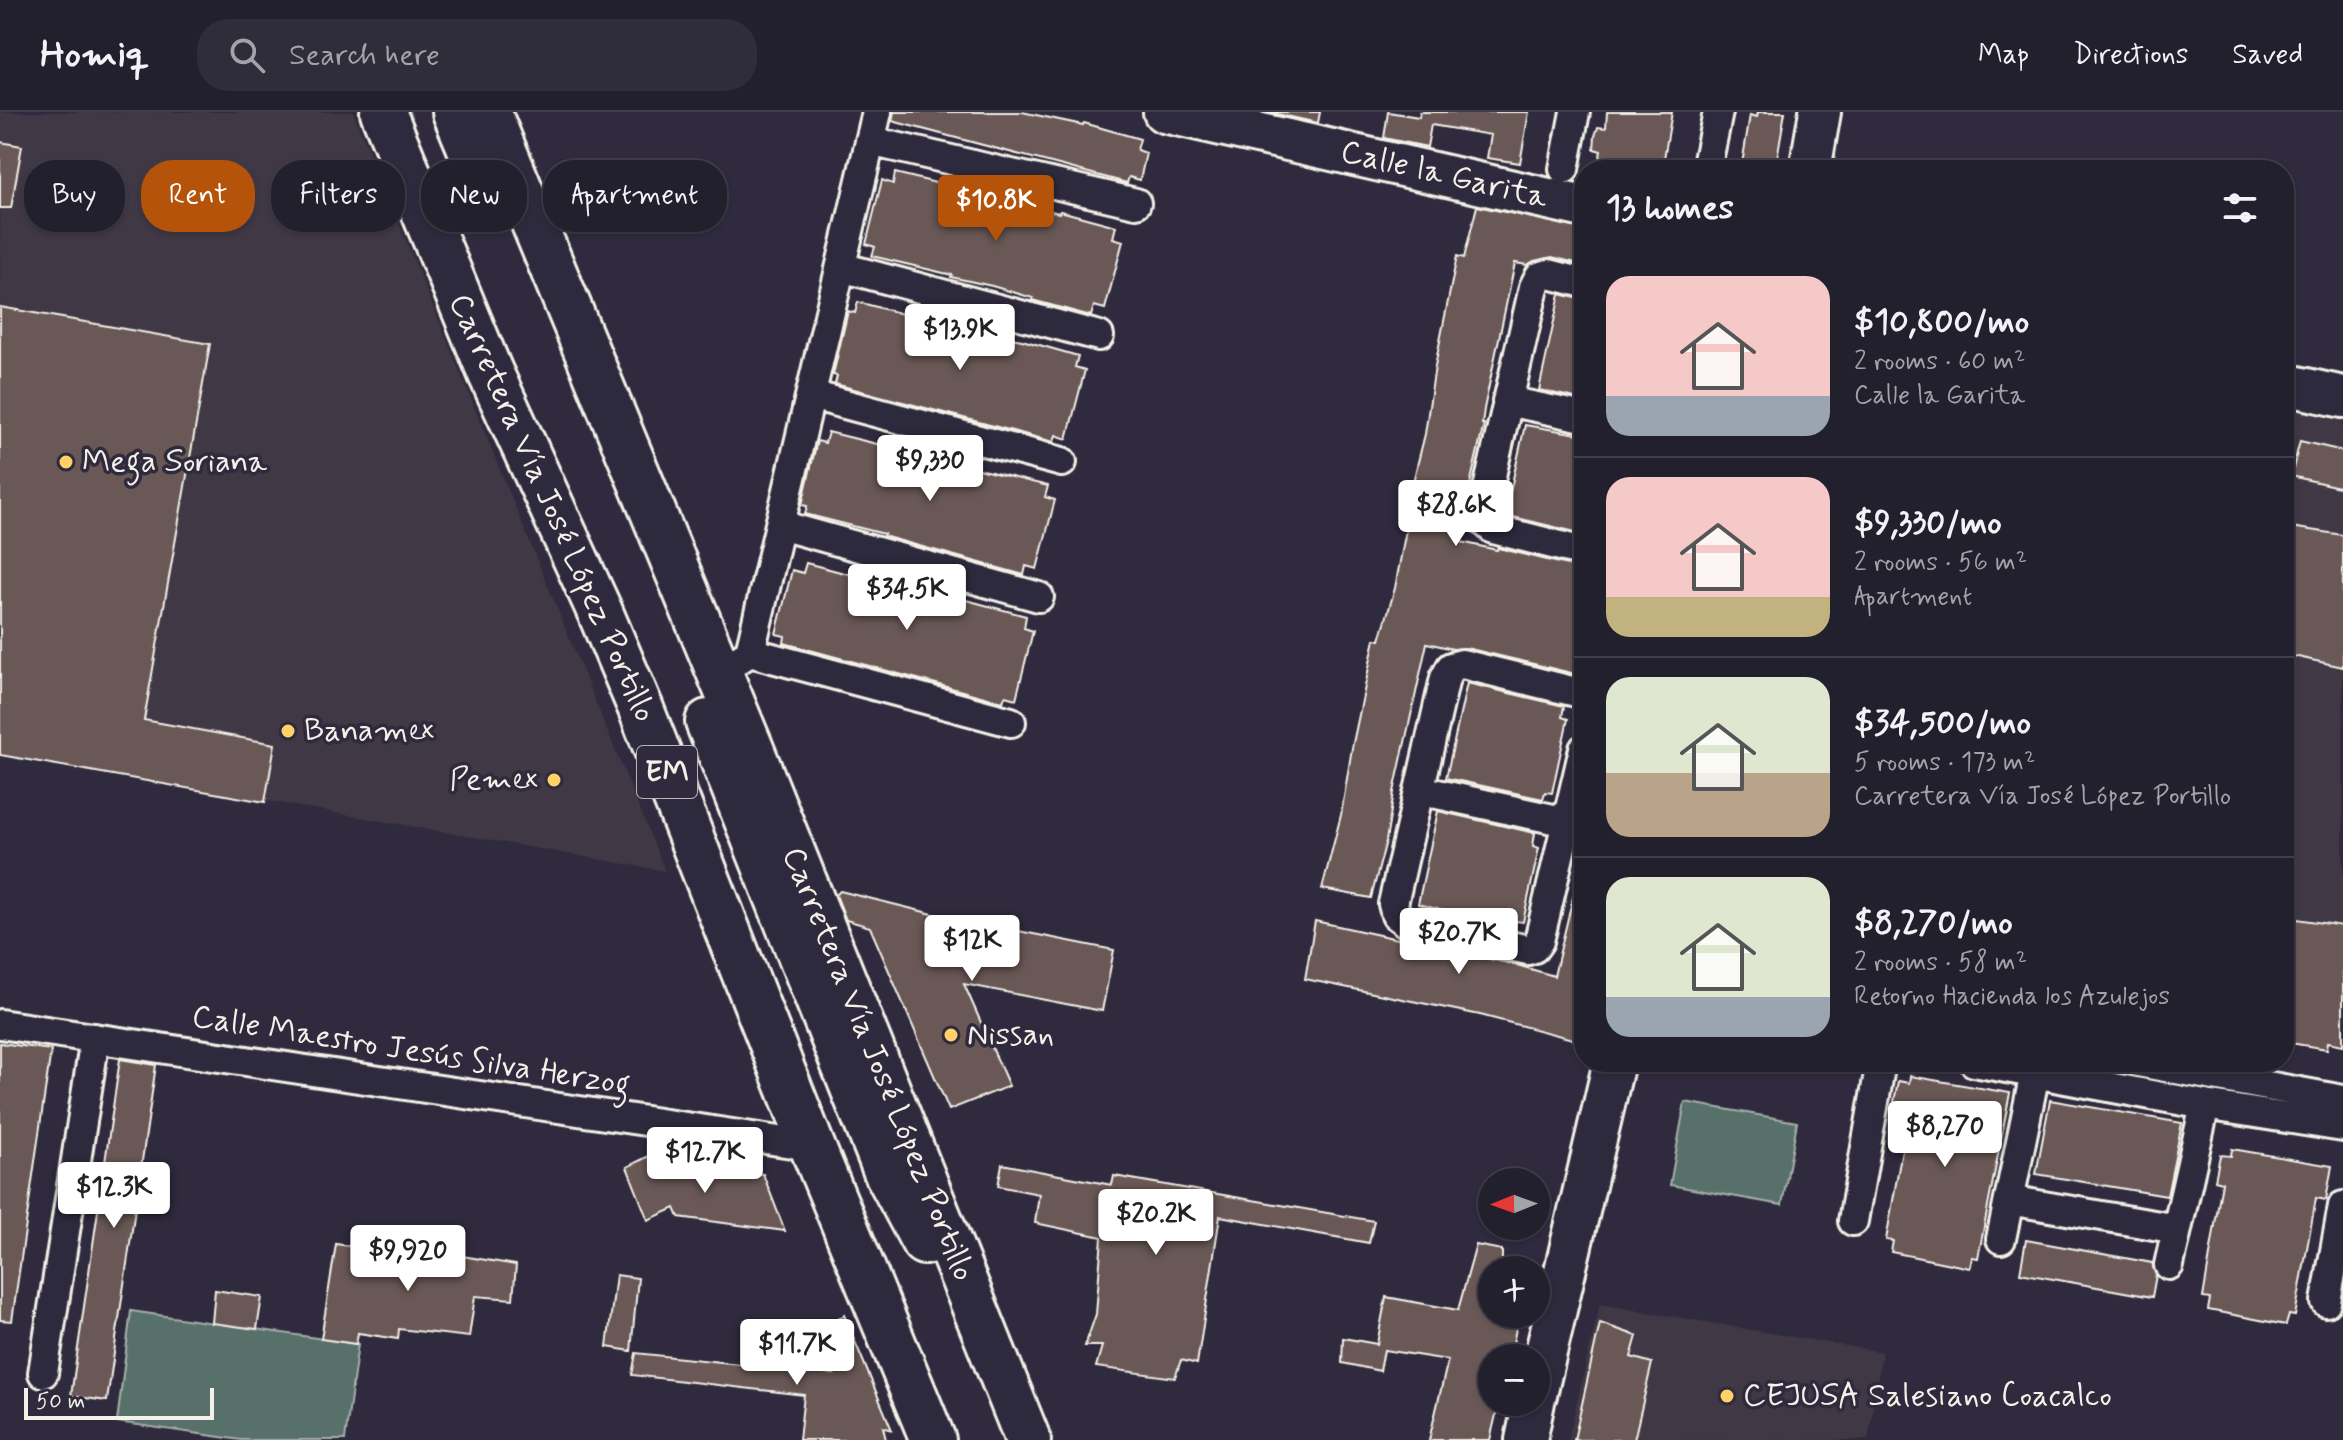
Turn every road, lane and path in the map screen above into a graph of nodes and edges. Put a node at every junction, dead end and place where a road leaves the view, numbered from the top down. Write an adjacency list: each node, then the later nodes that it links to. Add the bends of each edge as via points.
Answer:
1 (383, 112): 44 (main road, Carretera Vía José López Portillo / EM, via 484,358 644,717)
2 (455, 112): 56 (main road, via 548,339 595,438 886,1171)
3 (488, 112): 27 (main road, Carretera Vía José López Portillo)
4 (877, 112): 9 (street)
5 (1575, 112): 12 (street)
6 (1718, 112): 10 (street)
7 (1820, 112): 11 (street)
8 (1188, 115): 14 (street, Calle la Garita)
9 (870, 141): 13 (street); 15 (street)
10 (1708, 160)
11 (1812, 160)
12 (1564, 169)
13 (1136, 203)
14 (1574, 205)
15 (841, 267): 17 (street); 19 (street)
16 (1574, 280): 21 (street, via 1539,277)
17 (1099, 336)
18 (2294, 386): 20 (street)
19 (811, 395): 23 (street); 24 (street)
20 (2343, 397)
21 (1507, 401): 22 (street); 25 (street, via 1484,521 1493,529)
22 (1574, 415)
23 (1062, 462)
24 (780, 525): 26 (street); 27 (street)
25 (1574, 549)
26 (1039, 597)
27 (735, 662): 29 (street); 56 (main road, Carretera Vía José López Portillo)
28 (1574, 692): 30 (street, via 1462,664 1451,667)
29 (1011, 722)
30 (1419, 790): 31 (street); 32 (street, via 1393,904 1396,915 1407,923 1534,948)
31 (1574, 825)
32 (1574, 838)
33 (0, 1024): 34 (street, Calle Maestro Jesús Silva Herzog)
34 (95, 1038): 44 (street, Calle Maestro Jesús Silva Herzog); 54 (street)
35 (1612, 1072): 53 (street)
36 (1879, 1072): 47 (street)
37 (2029, 1072): 39 (street)
38 (2175, 1072): 42 (street)
39 (2035, 1073): 41 (street); 45 (street)
40 (2343, 1100): 42 (street)
41 (2205, 1105): 42 (street); 48 (street)
42 (2298, 1105): 43 (street)
43 (2343, 1127)
44 (812, 1146): 57 (main road, Carretera Vía José López Portillo / EM)
45 (2009, 1200): 48 (street); 49 (street)
46 (2343, 1206): 50 (street)
47 (1853, 1221)
48 (2177, 1229): 51 (street)
49 (2001, 1239)
50 (2338, 1255): 52 (street)
51 (2169, 1265)
52 (2326, 1302)
53 (1548, 1344)
54 (43, 1373)
55 (1531, 1416): 58 (street)
56 (1023, 1430)
57 (933, 1440)
58 (1526, 1440)

